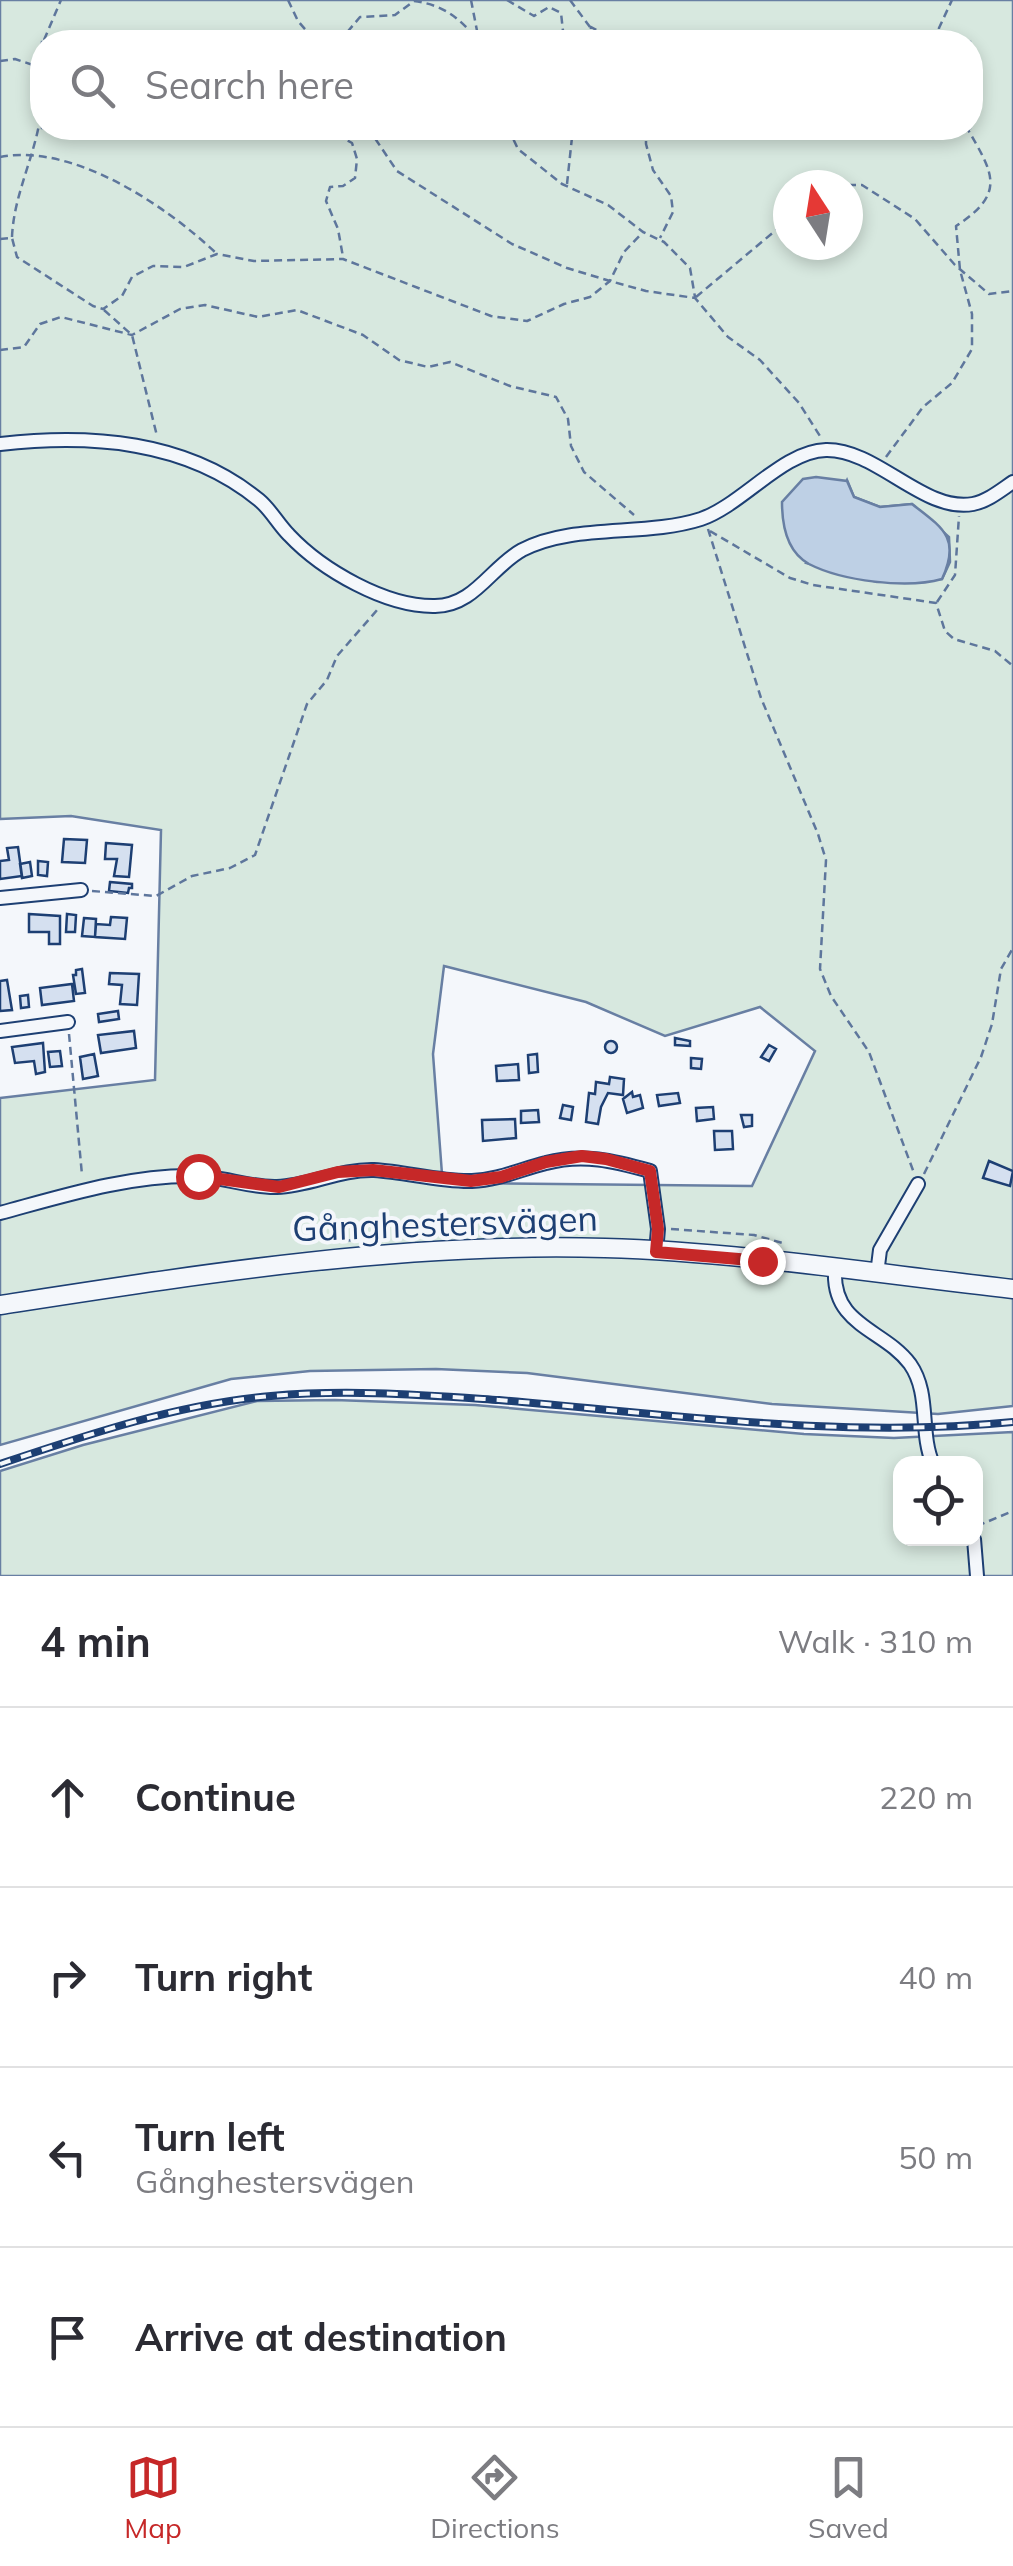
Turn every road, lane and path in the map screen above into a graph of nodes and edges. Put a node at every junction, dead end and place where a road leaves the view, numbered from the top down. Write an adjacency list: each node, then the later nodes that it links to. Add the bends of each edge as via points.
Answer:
1 (62, 0): 8 (path)
2 (288, 0): 9 (path)
3 (471, 0): 12 (path)
4 (507, 0): 13 (path, via 534,16 549,7 560,13)
5 (570, 0): 7 (path)
6 (952, 0): 16 (path)
7 (591, 27): 14 (path); 15 (path)
8 (48, 30)
9 (306, 30)
10 (349, 30): 11 (path, via 360,16 395,15 414,0 436,4)
11 (469, 30)
12 (477, 30)
13 (563, 30)
14 (591, 30)
15 (597, 30)
16 (939, 30)
17 (0, 61): 18 (path)
18 (30, 63)
19 (34, 140): 26 (path)
20 (347, 140): 36 (path, via 357,159 355,178 330,188 326,200)
21 (376, 140): 38 (path, via 397,170 512,244)
22 (513, 140): 29 (path)
23 (572, 140): 29 (path)
24 (646, 140): 34 (path, via 671,196 673,212)
25 (974, 140): 37 (path, via 991,173 980,210 956,226)
26 (32, 154): 27 (path); 32 (path); 35 (path, via 113,181 185,224)
27 (0, 157)
28 (863, 185): 37 (path, via 915,219)
29 (566, 186): 30 (path, via 608,205)
30 (643, 232): 34 (path); 38 (path)
31 (773, 233): 40 (path)
32 (12, 238): 33 (path); 41 (path, via 17,256)
33 (0, 239)
34 (660, 240): 40 (path, via 690,268)
35 (217, 254): 36 (path); 41 (path, via 184,267 153,266 132,277 122,296)
36 (343, 259): 38 (path, via 490,316 526,321 590,298)
37 (960, 270): 39 (path, via 989,294); 47 (path, via 972,314 972,349 952,383 923,406)
38 (610, 280): 40 (path)
39 (1013, 291)
40 (695, 298): 46 (path, via 799,404)
41 (103, 308): 42 (path)
42 (132, 335): 43 (path, via 61,317 40,324 24,348); 45 (path); 51 (path, via 180,309 205,305 258,316 297,310 362,335 399,360 428,368 450,362 556,397 584,472)
43 (0, 350)
44 (0, 444): 45 (street, via 118,441)
45 (160, 448): 52 (street, via 232,481 262,502 291,537)
46 (824, 450): 47 (street, via 849,452); 50 (street, via 804,454)
47 (879, 468): 49 (street)
48 (1013, 482): 49 (street, via 993,496)
49 (960, 504): 53 (path, via 955,575)
50 (706, 524): 51 (street); 53 (path, via 790,578); 60 (path, via 762,698 826,860 820,968 869,1052)
51 (652, 530): 52 (street, via 555,538 520,551 467,598 440,607)
52 (385, 599): 55 (path, via 307,704 255,856 192,876 156,896)
53 (936, 604): 54 (path, via 954,638 995,650)
54 (1013, 666)
55 (81, 890): 56 (street)
56 (0, 898)
57 (1013, 948): 60 (path, via 1001,969 981,1056)
58 (68, 1022): 59 (street); 61 (path)
59 (0, 1030)
60 (918, 1184): 65 (street, via 880,1250)
61 (84, 1191): 62 (street); 63 (street, via 198,1176 279,1187 373,1170 471,1181 582,1156 650,1171)
62 (0, 1213)
63 (656, 1252): 64 (street, Gånghestersvägen); 67 (street, Gånghestersvägen, via 435,1250 269,1264)
64 (835, 1270): 65 (street, Gånghestersvägen); 68 (street, via 837,1293 858,1324 901,1354 917,1376)
65 (877, 1274): 66 (street, Gånghestersvägen)
66 (1013, 1289)
67 (0, 1304)
68 (930, 1456)
69 (1013, 1511): 70 (path)
70 (983, 1523)
71 (975, 1546): 72 (street)
72 (977, 1576)

